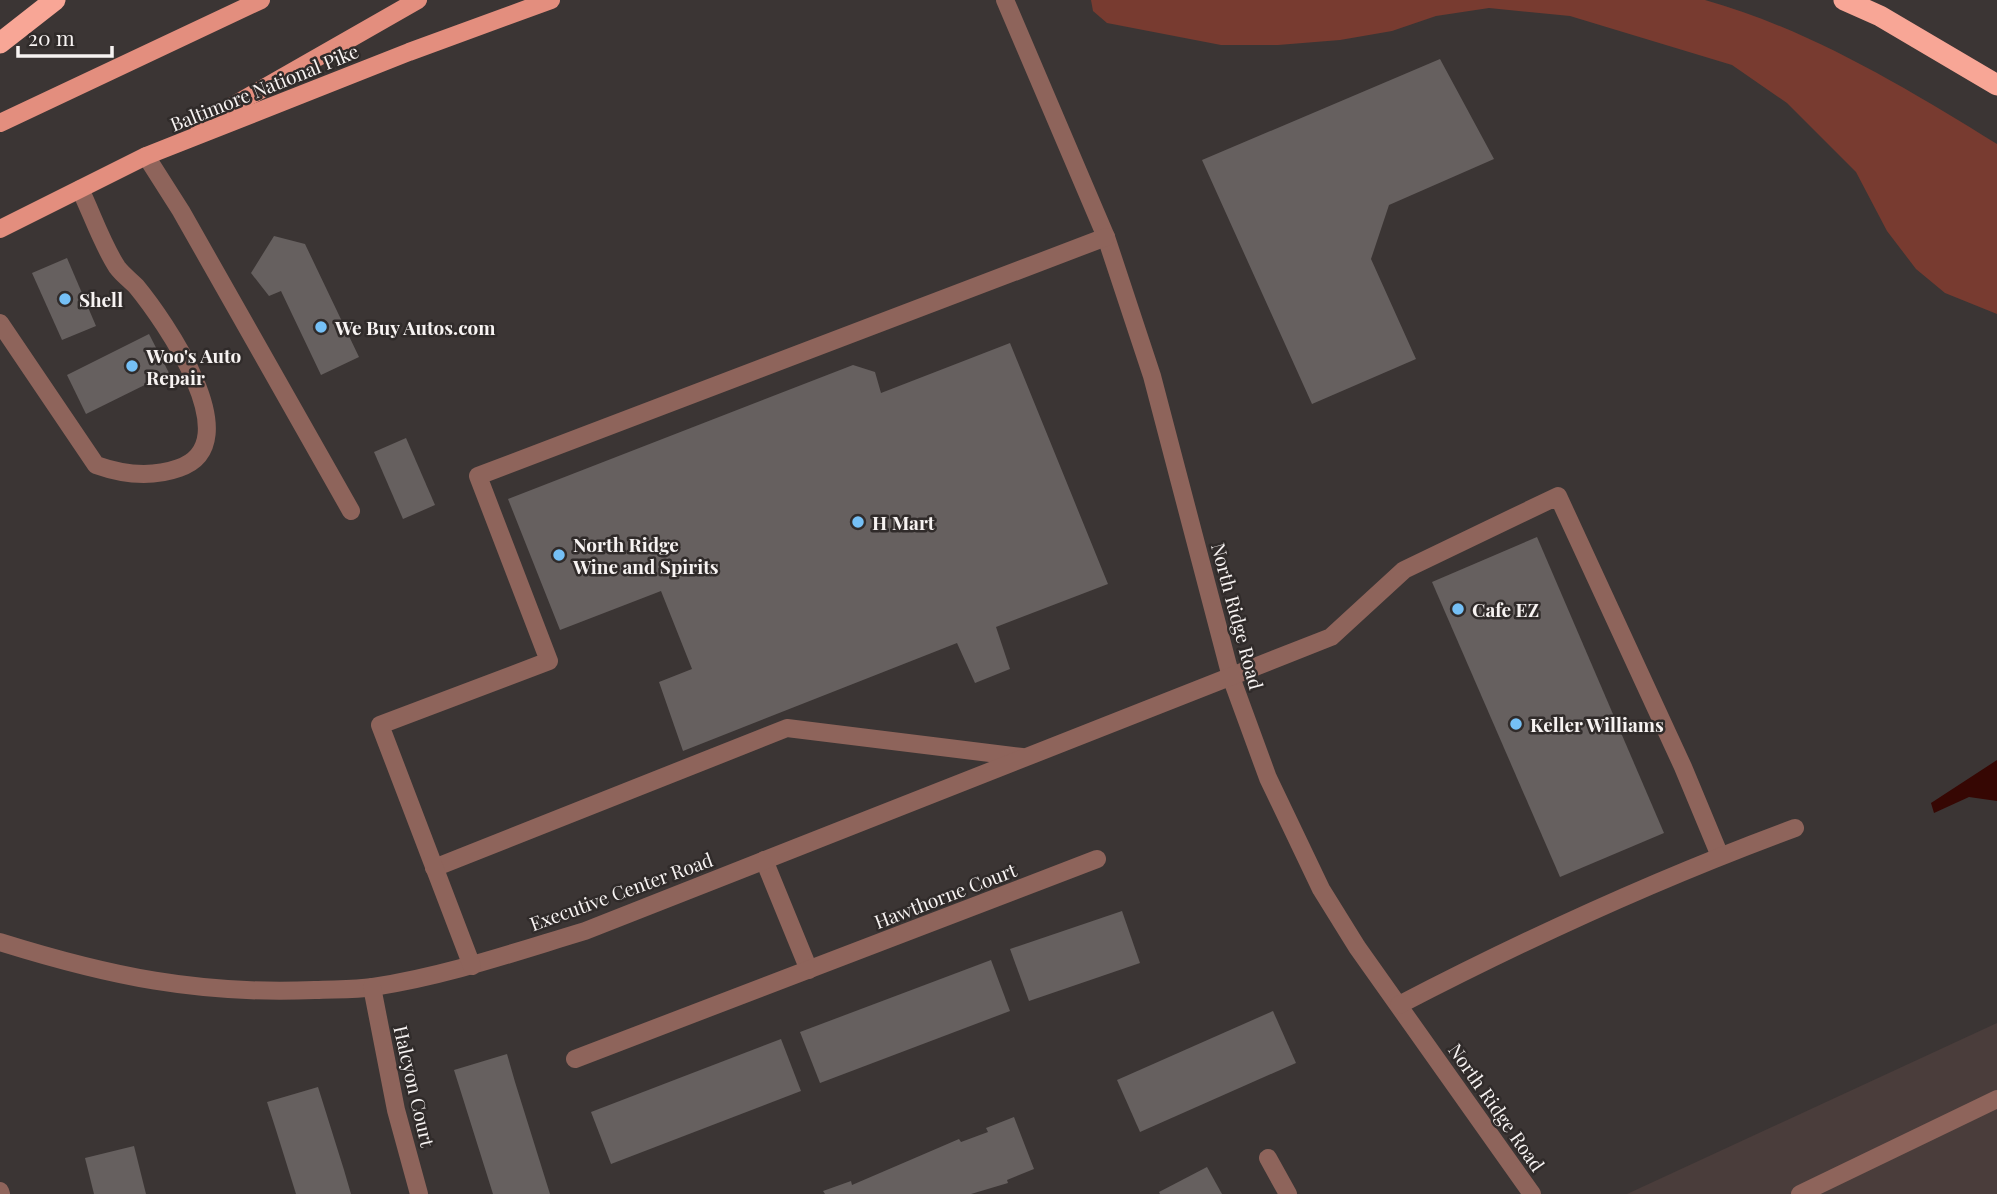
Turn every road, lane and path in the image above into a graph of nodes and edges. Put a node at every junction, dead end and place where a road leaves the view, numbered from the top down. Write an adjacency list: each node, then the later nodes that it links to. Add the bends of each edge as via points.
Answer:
1 (55, 0): 7 (highway)
2 (261, 0): 9 (main road)
3 (418, 0): 10 (main road)
4 (551, 0): 10 (main road, Baltimore National Pike)
5 (1005, 0): 13 (street, North Ridge Road)
6 (1844, 0): 8 (highway)
7 (0, 43)
8 (1997, 85)
9 (0, 123)
10 (146, 156): 11 (main road, Baltimore National Pike); 15 (street)
11 (80, 189): 12 (main road, Baltimore National Pike); 14 (street, via 117,267 181,353 206,411 206,446 187,465 163,473 116,473 96,465)
12 (0, 229)
13 (1106, 237): 16 (street, North Ridge Road, via 1152,376); 22 (street, via 478,475 549,661 380,725)
14 (0, 323)
15 (351, 511)
16 (1231, 677): 17 (street, Executive Center Road); 19 (street, Executive Center Road, via 1331,637 1404,570 1558,496); 27 (street, North Ridge Road, via 1293,834 1343,923)
17 (1025, 757): 21 (street, Executive Center Road); 22 (street, via 787,728)
18 (1795, 828): 19 (street)
19 (1720, 856): 27 (street, via 1516,945)
20 (1097, 859): 25 (street, Hawthorne Court)
21 (764, 860): 24 (street, Executive Center Road, via 585,931); 25 (street)
22 (434, 868): 24 (street)
23 (0, 942): 26 (street, Executive Center Road, via 81,967 176,986 273,992)
24 (472, 966): 26 (street, Executive Center Road)
25 (808, 970): 28 (street, Hawthorne Court)
26 (372, 987): 31 (street, Halcyon Court, via 396,1111)
27 (1399, 1005): 33 (street, North Ridge Road)
28 (575, 1059)
29 (1997, 1100): 34 (street)
30 (1268, 1157): 32 (street)
31 (419, 1194)
32 (1288, 1194)
33 (1532, 1194)
34 (1800, 1194)

